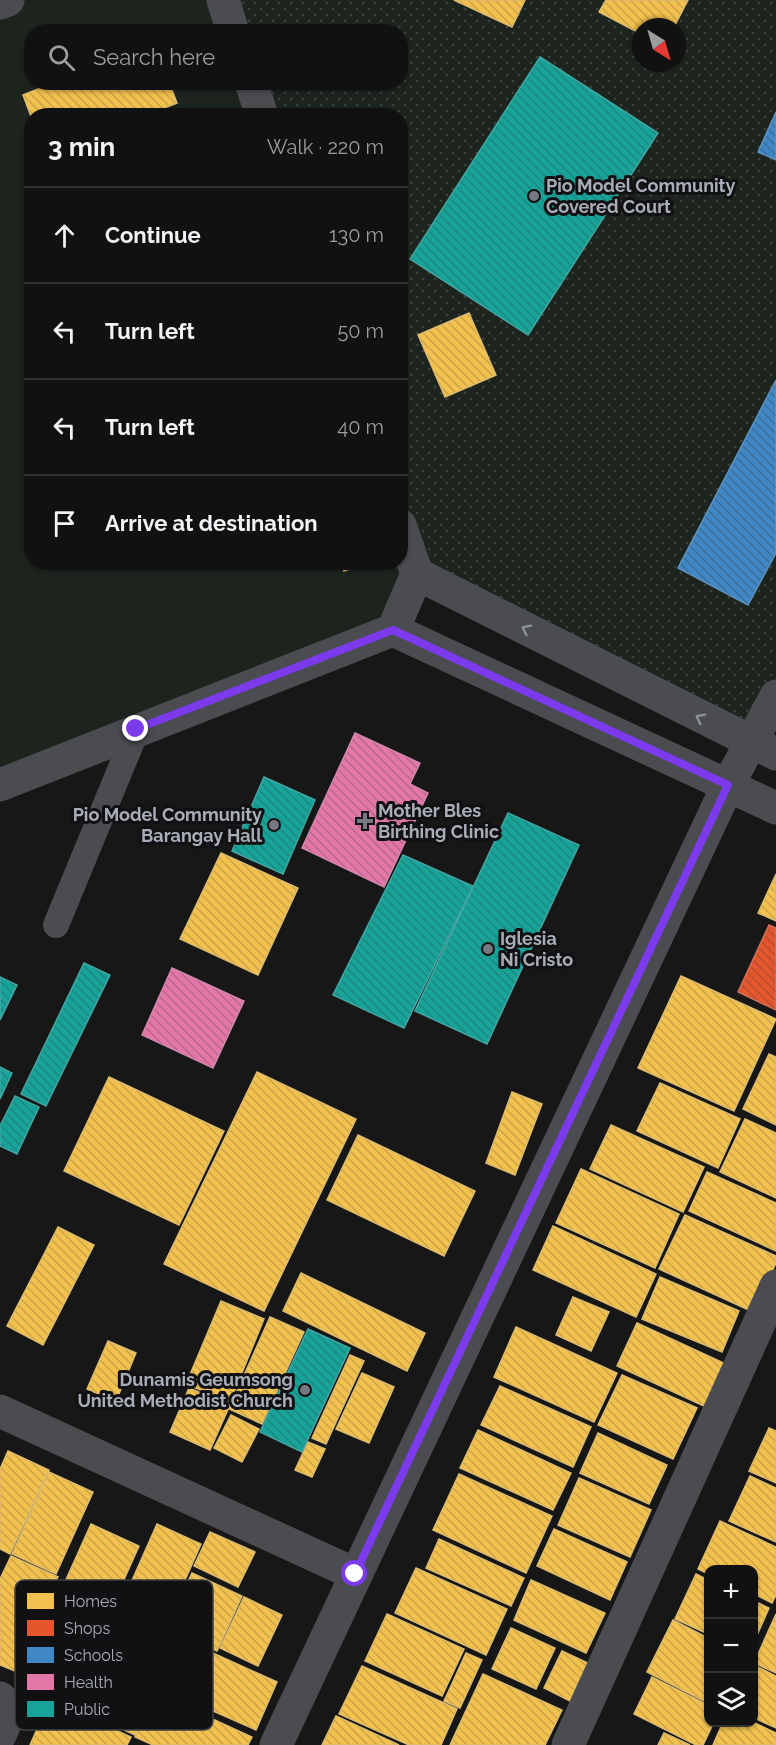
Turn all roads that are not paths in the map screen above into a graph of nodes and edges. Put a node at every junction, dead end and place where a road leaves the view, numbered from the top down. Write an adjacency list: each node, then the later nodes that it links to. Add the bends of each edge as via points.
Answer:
1 (8, 0): 3 (street)
2 (223, 0): 4 (street)
3 (0, 3)
4 (230, 24)
5 (253, 90): 6 (street)
6 (259, 108)
7 (408, 548): 8 (street)
8 (417, 574): 9 (street); 12 (street, one-way to 8)
9 (393, 630): 11 (street); 14 (street)
10 (776, 696): 12 (street)
11 (136, 729): 13 (street); 16 (lane)
12 (764, 749): 14 (street)
13 (0, 785)
14 (728, 785): 15 (street); 19 (street)
15 (776, 808)
16 (56, 925)
17 (776, 1286): 23 (street)
18 (0, 1411): 19 (street)
19 (355, 1574): 22 (street)
20 (0, 1698): 21 (street, via 8,1706)
21 (0, 1735)
22 (276, 1745)
23 (568, 1745)

